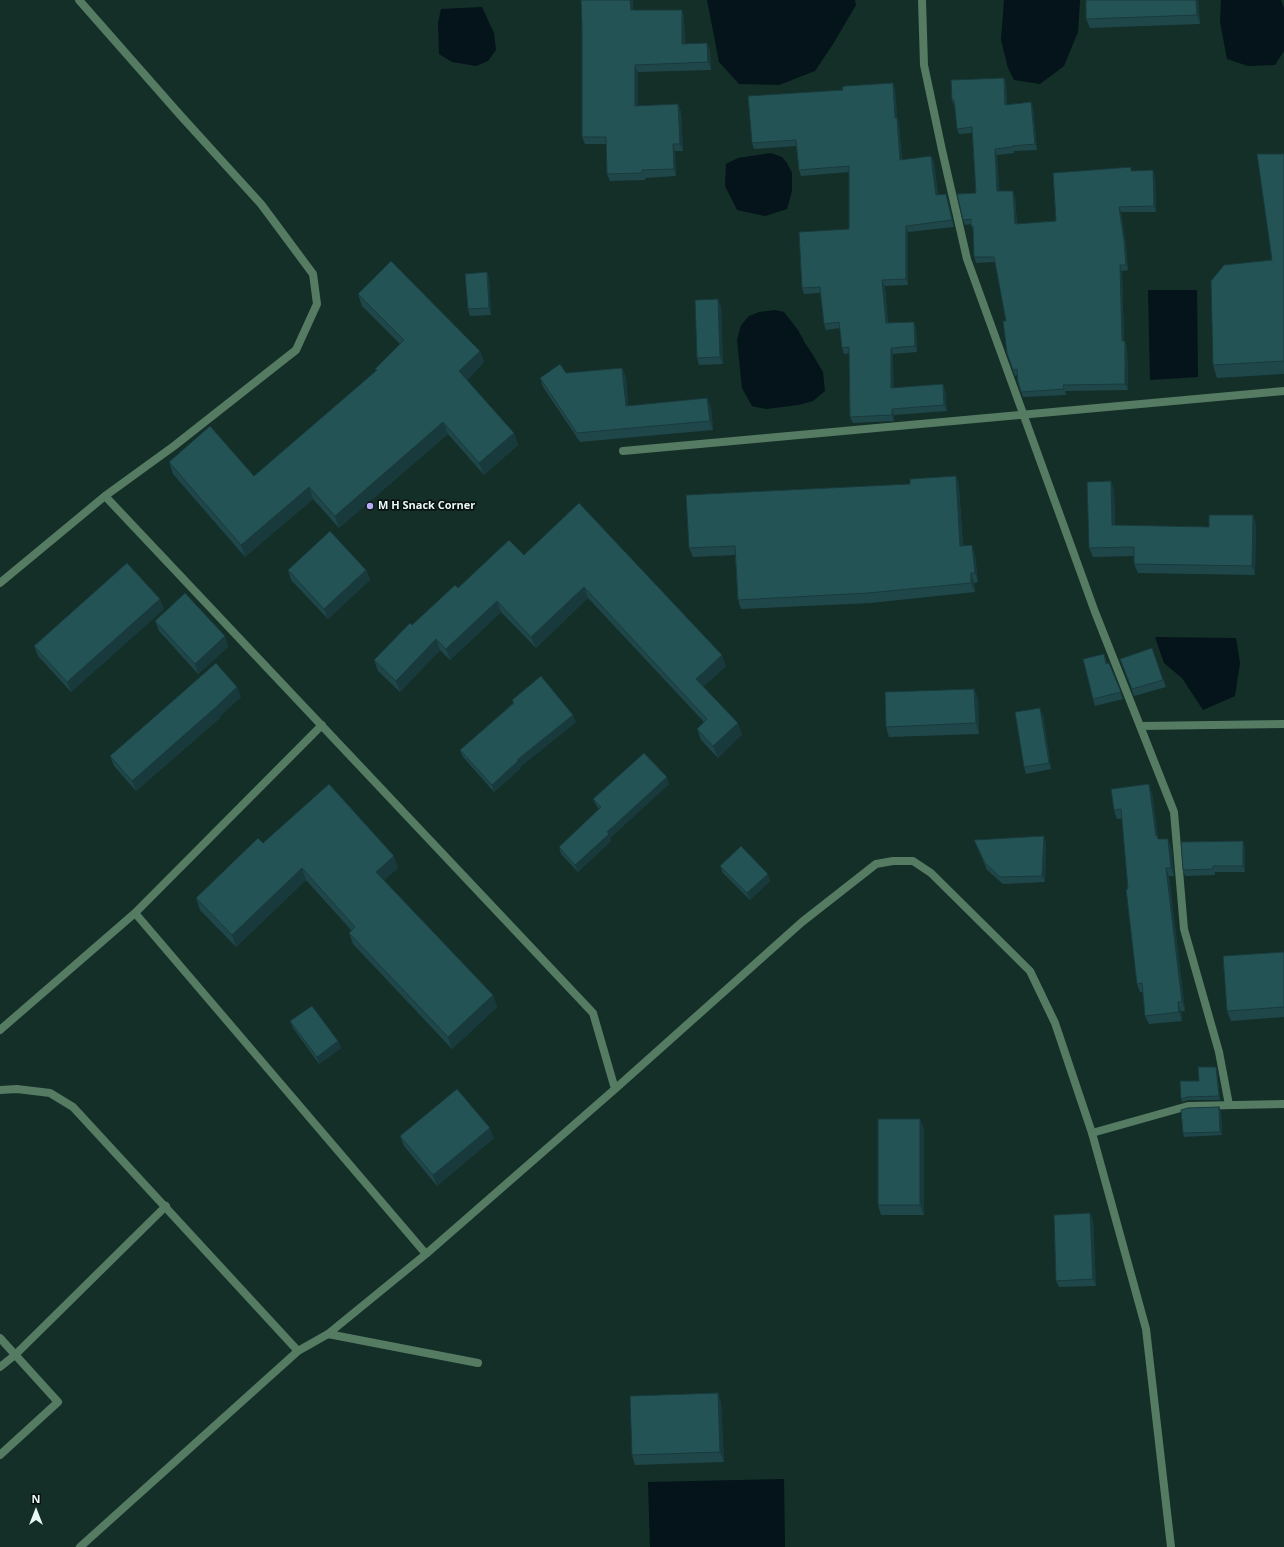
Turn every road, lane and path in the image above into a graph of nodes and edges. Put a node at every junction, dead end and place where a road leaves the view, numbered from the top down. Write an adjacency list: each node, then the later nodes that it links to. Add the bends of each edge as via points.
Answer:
1 (79, 0): 6 (street, via 261,204 313,274 317,304 296,350 174,446)
2 (922, 0): 4 (street, via 924,65 967,259)
3 (1284, 391): 4 (street)
4 (1024, 414): 5 (street); 10 (street, via 1095,612)
5 (623, 451)
6 (105, 496): 7 (street); 9 (street)
7 (0, 584)
8 (1284, 724): 10 (street)
9 (322, 725): 11 (street); 14 (street, via 593,1013)
10 (1140, 726): 16 (street, via 1174,812 1184,929 1219,1052)
11 (135, 913): 12 (street); 19 (street)
12 (0, 1030)
13 (0, 1090): 18 (street, via 50,1093 73,1107)
14 (615, 1090): 17 (street, via 802,922 876,864 913,861 931,873 1030,971 1055,1024); 19 (street)
15 (1284, 1104): 16 (street)
16 (1229, 1105): 17 (street, via 1188,1106)
17 (1092, 1133): 28 (street, via 1146,1329)
18 (166, 1206): 22 (street); 23 (street)
19 (426, 1254): 20 (street)
20 (328, 1334): 22 (street); 24 (street)
21 (0, 1338): 23 (street)
22 (298, 1350): 27 (street)
23 (15, 1355): 25 (street); 26 (street, via 58,1402)
24 (478, 1363)
25 (0, 1367)
26 (0, 1455)
27 (80, 1547)
28 (1171, 1547)

